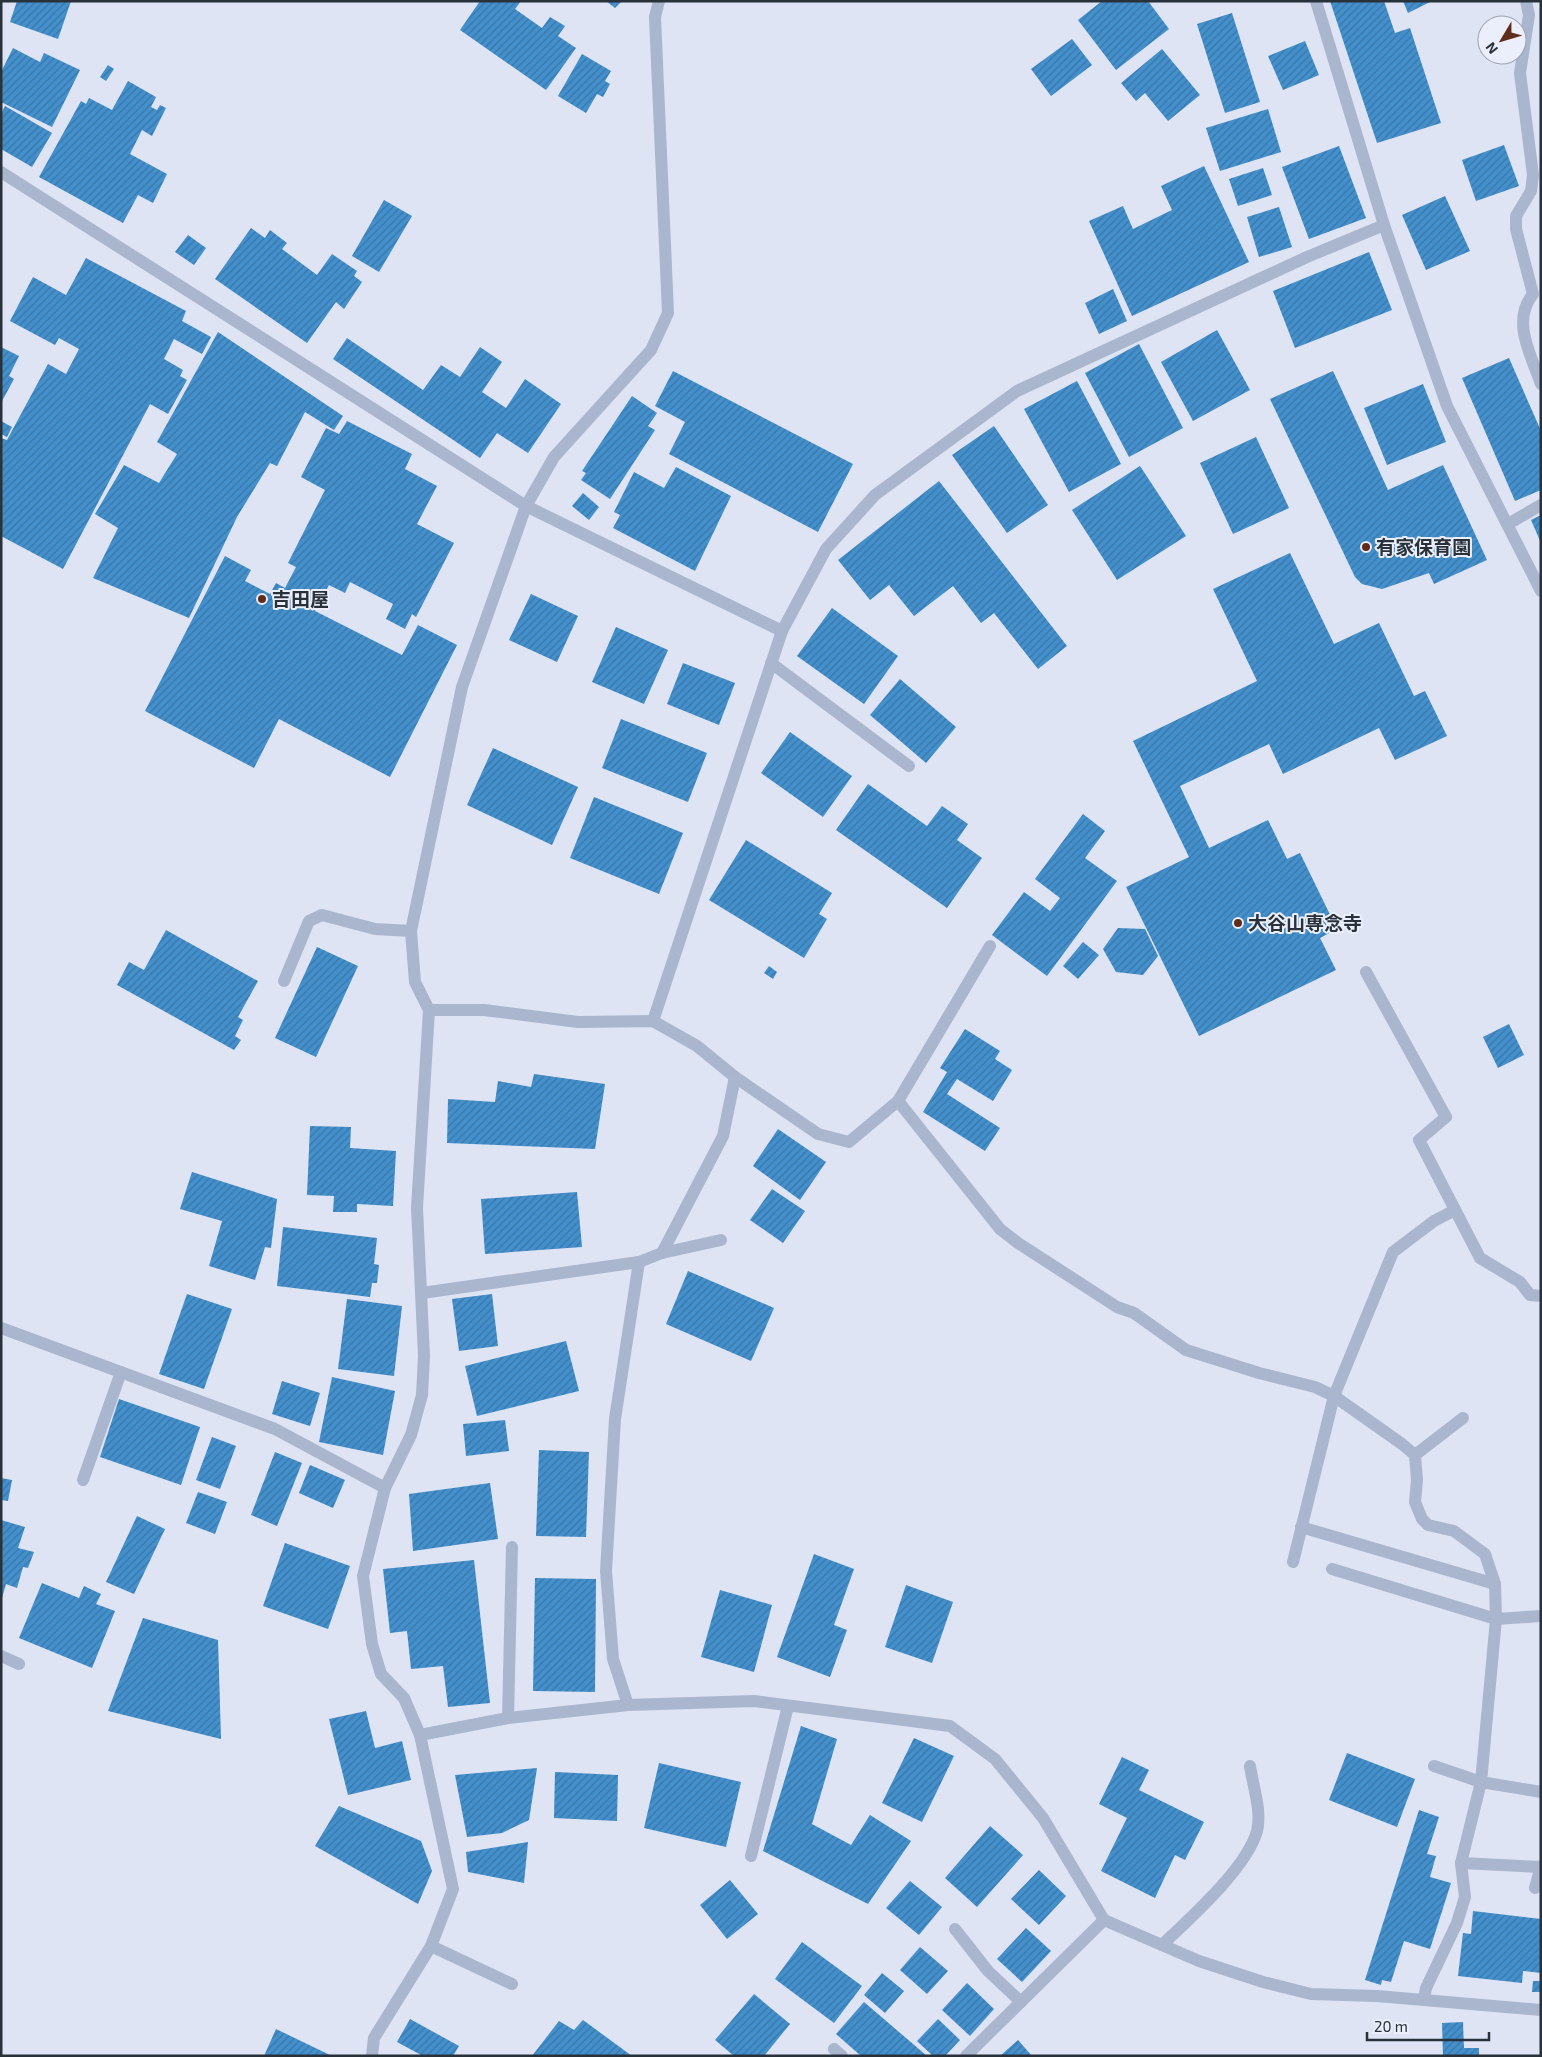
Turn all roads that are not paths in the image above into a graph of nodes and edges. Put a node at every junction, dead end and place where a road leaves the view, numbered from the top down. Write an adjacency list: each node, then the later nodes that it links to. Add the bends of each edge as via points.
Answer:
1 (659, 1): 8 (street, via 655,17 668,313 651,350 554,457)
2 (1316, 1): 5 (street)
3 (1526, 1): 6 (street, via 1529,15 1520,73 1533,175 1531,191 1516,216 1516,230 1534,294 1523,310 1524,330)
4 (1, 172): 8 (street)
5 (1384, 225): 9 (street, via 1447,406); 11 (street, via 1017,391 875,495 826,549)
6 (1541, 384)
7 (1541, 505): 9 (street)
8 (526, 506): 11 (street); 14 (street, via 462,687)
9 (1508, 524): 10 (street)
10 (1541, 591)
11 (782, 631): 12 (street)
12 (771, 663): 13 (street); 19 (street)
13 (909, 766)
14 (411, 931): 17 (street, via 375,929 322,915 309,921); 18 (street, via 416,982)
15 (990, 946): 21 (street)
16 (1366, 972): 22 (street, via 1446,1117 1419,1140)
17 (284, 982)
18 (428, 1010): 19 (street, via 484,1010 578,1022); 26 (street, via 417,1208)
19 (653, 1021): 20 (street, via 697,1046)
20 (736, 1077): 21 (street, via 818,1134 849,1142); 24 (street, via 723,1136)
21 (898, 1101): 30 (street, via 1000,1229 1018,1244 1117,1307 1134,1313 1186,1350 1315,1387)
22 (1455, 1210): 27 (street, via 1480,1258 1520,1282 1530,1295); 30 (street, via 1434,1221 1393,1252)
23 (720, 1240): 24 (street)
24 (662, 1253): 25 (street)
25 (638, 1262): 26 (street); 44 (street, via 615,1419 606,1570 613,1659)
26 (422, 1293): 34 (street, via 422,1395 411,1435)
27 (1541, 1296)
28 (1, 1328): 29 (street)
29 (121, 1372): 33 (street); 34 (street, via 275,1429)
30 (1334, 1396): 32 (street); 35 (street)
31 (1463, 1418): 32 (street)
32 (1415, 1455): 39 (street, via 1415,1502 1422,1520 1454,1531 1485,1554)
33 (83, 1480)
34 (385, 1488): 47 (street, via 363,1576 372,1644 380,1674 404,1698)
35 (1301, 1527): 37 (street); 39 (street)
36 (512, 1547): 46 (street)
37 (1293, 1562)
38 (1332, 1569): 41 (street)
39 (1495, 1584): 41 (street)
40 (1541, 1616): 41 (street)
41 (1496, 1619): 50 (street)
42 (1, 1656): 43 (street)
43 (19, 1664)
44 (628, 1705): 45 (street, via 754,1700); 46 (street)
45 (788, 1706): 52 (street); 56 (street, via 950,1726 995,1759 1043,1818)
46 (508, 1718): 47 (street)
47 (420, 1735): 59 (street, via 453,1889)
48 (1250, 1766): 58 (street, via 1258,1815 1257,1831 1249,1848 1208,1900)
49 (1434, 1766): 50 (street)
50 (1482, 1782): 51 (street); 53 (street)
51 (1541, 1792)
52 (751, 1856)
53 (1462, 1863): 54 (street); 61 (street, via 1465,1897 1457,1923 1426,1988)
54 (1541, 1866): 55 (street)
55 (1535, 1888)
56 (1104, 1920): 58 (street); 62 (street)
57 (955, 1928): 62 (street, via 988,1971)
58 (1162, 1945): 61 (street, via 1199,1961 1311,1994)
59 (431, 1946): 60 (street); 64 (street, via 374,2038)
60 (512, 1984)
61 (1424, 2000): 63 (street)
62 (1022, 2002): 65 (street)
63 (1541, 2010)
64 (372, 2056)
65 (966, 2056)

